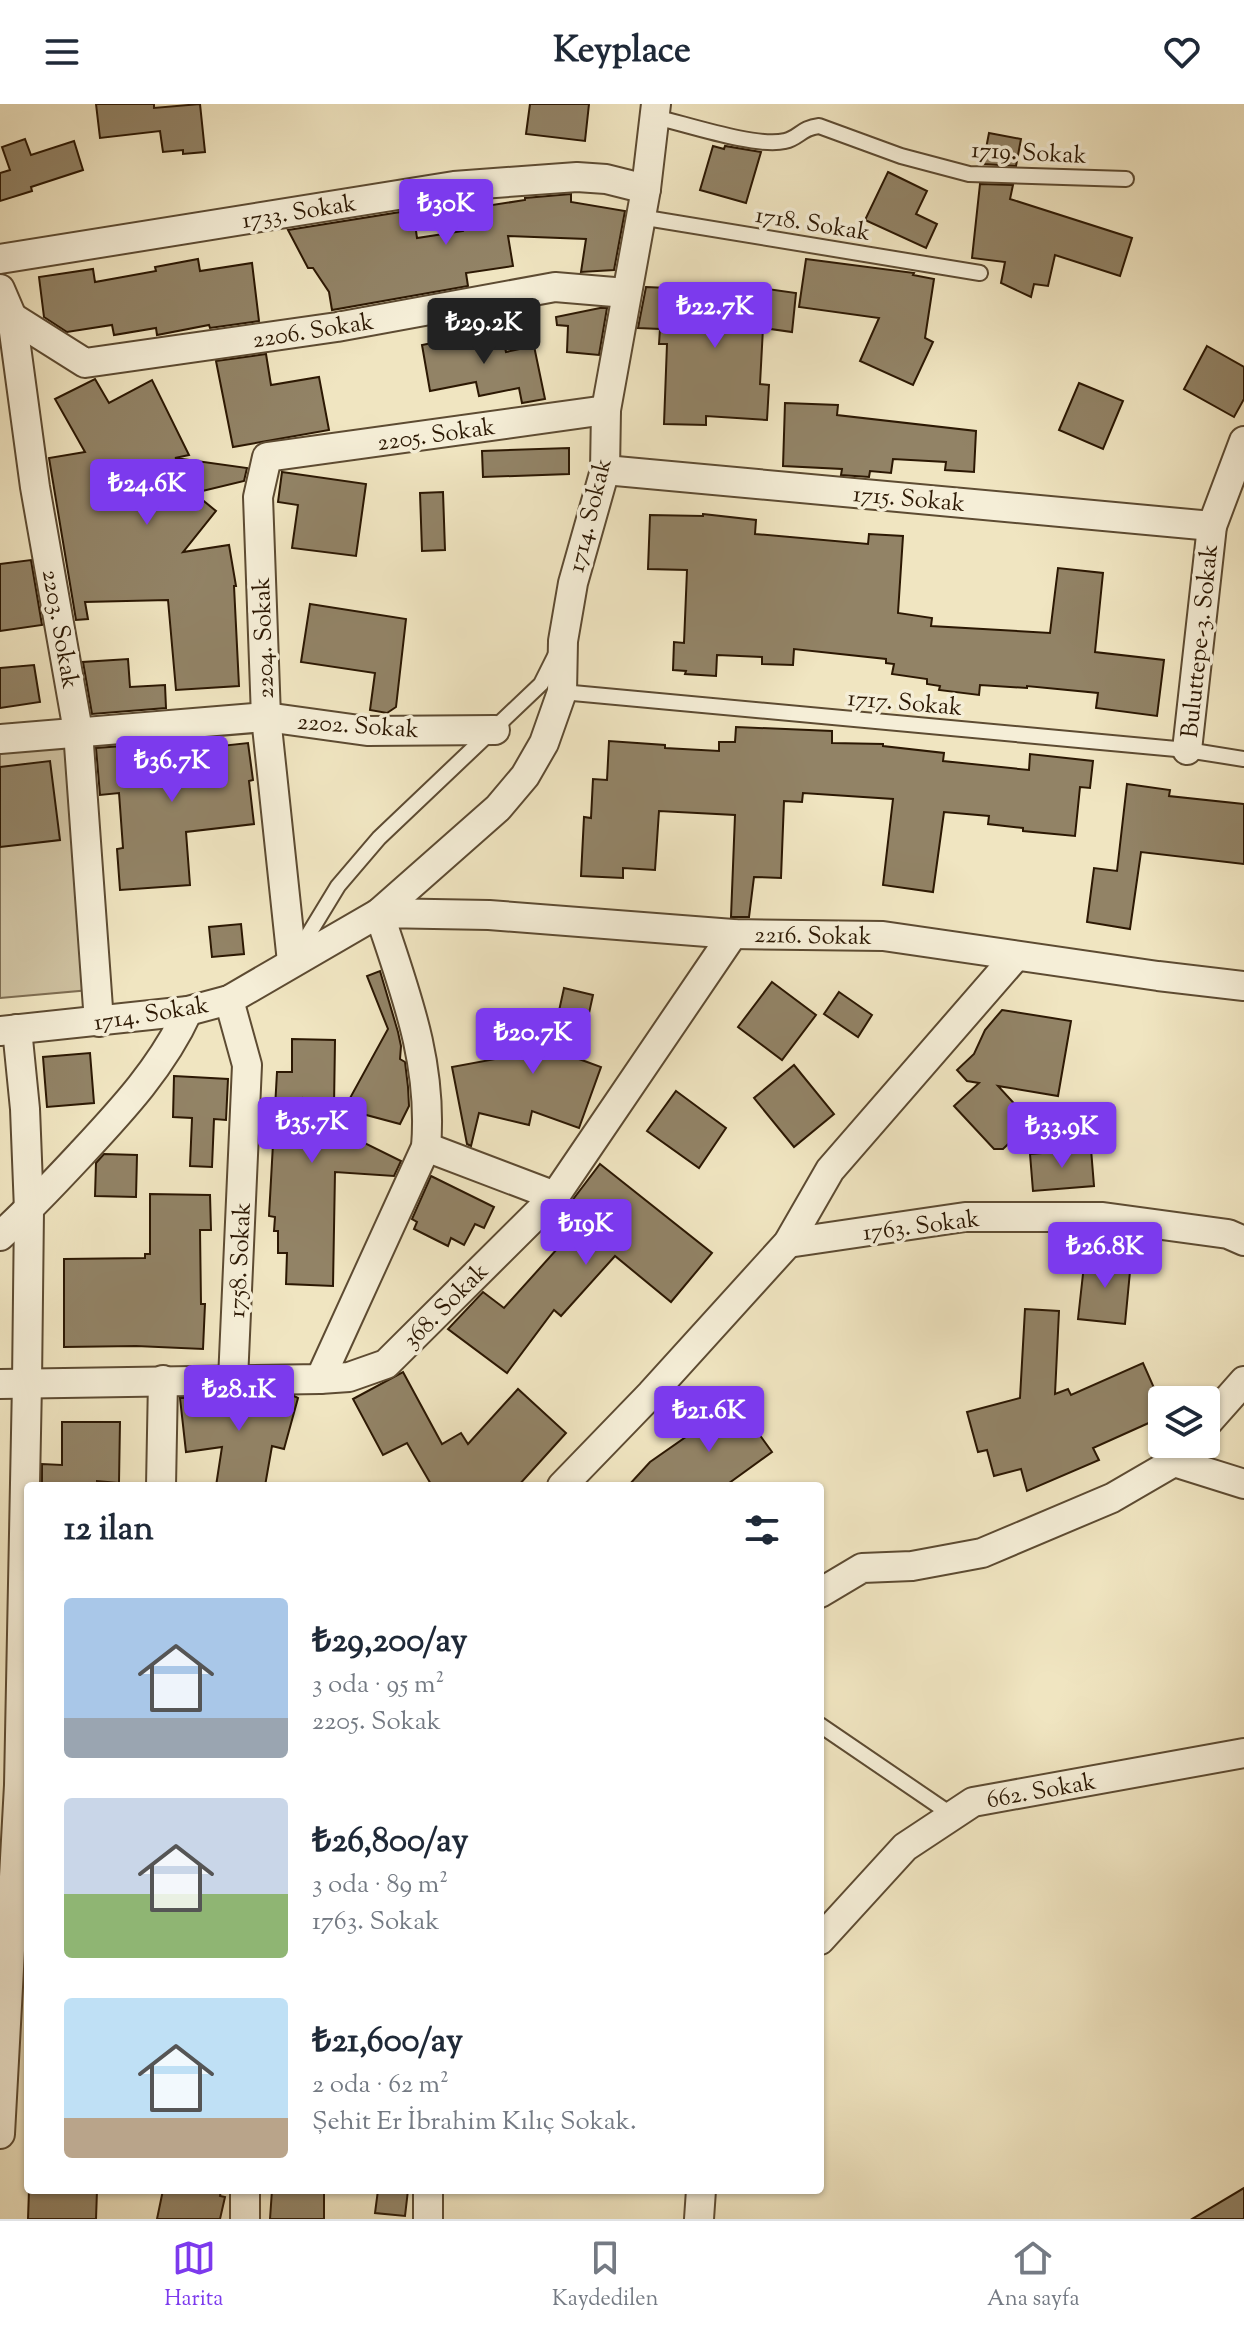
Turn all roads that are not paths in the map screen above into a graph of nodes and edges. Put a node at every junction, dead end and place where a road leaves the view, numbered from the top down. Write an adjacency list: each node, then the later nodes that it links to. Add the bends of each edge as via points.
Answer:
1 (656, 111): 2 (lane, 1719. Sokak, via 757,141 787,141 819,126 969,174); 3 (street, 1714. Sokak)
2 (1126, 179)
3 (646, 189): 4 (street, 1714. Sokak); 5 (street, 1733. Sokak, via 577,177 454,186)
4 (640, 217): 6 (lane, 1718. Sokak); 8 (street, 1714. Sokak)
5 (0, 259)
6 (980, 273)
7 (0, 289): 9 (street, 2203. Sokak)
8 (626, 293): 9 (street, 2206. Sokak, via 555,287 337,327 85,363); 10 (street, 1714. Sokak)
9 (12, 317): 19 (street, 2203. Sokak, via 35,487)
10 (606, 410): 12 (street, 2205. Sokak); 13 (street, 1714. Sokak)
11 (1244, 441): 14 (street, Buluttepe-3. Sokak)
12 (267, 457): 17 (street, 2204. Sokak, via 258,497)
13 (605, 470): 14 (street, 1715. Sokak); 15 (street, 1714. Sokak, via 573,583)
14 (1212, 526): 21 (street, Buluttepe-3. Sokak)
15 (563, 641): 16 (street, 1714. Sokak); 18 (lane, 1714. Sokak, via 541,684)
16 (562, 692): 21 (lane, 1717. Sokak); 23 (street, 1714. Sokak, via 544,743 525,776 498,808)
17 (266, 717): 18 (street, 2202. Sokak, via 367,731); 19 (street, 2202. Sokak); 26 (street, 2204. Sokak)
18 (495, 730): 26 (lane, 1714. Sokak, via 379,838 338,886)
19 (78, 731): 20 (street, 2202. Sokak); 30 (street, 2203. Sokak)
20 (0, 739)
21 (1187, 750): 22 (lane, 1717. Sokak)
22 (1244, 759)
23 (379, 913): 24 (street, 2216. Sokak, via 489,915); 26 (street, 1714. Sokak); 32 (street, via 419,1034 429,1111)
24 (733, 934): 25 (street, 2216. Sokak, via 883,936); 33 (street, 368. Sokak)
25 (1016, 956): 27 (street, 2216. Sokak); 37 (street, via 830,1170)
26 (292, 962): 28 (street, 1714. Sokak)
27 (1244, 986)
28 (229, 1000): 29 (street, 1714. Sokak); 40 (street, 1758. Sokak, via 247,1065)
29 (188, 1011): 30 (street, 1714. Sokak); 34 (street, via 174,1042 132,1100)
30 (99, 1022): 31 (street, 1714. Sokak)
31 (8, 1030): 34 (street, via 25,1109)
32 (426, 1147): 33 (street); 38 (street)
33 (555, 1196): 38 (street, 368. Sokak, via 386,1364 349,1377)
34 (29, 1210): 35 (street); 42 (street)
35 (0, 1236)
36 (1244, 1241): 37 (street, 1763. Sokak, via 1228,1234 1103,1217 965,1217)
37 (788, 1243): 47 (street)
38 (320, 1379): 40 (street, 368. Sokak)
39 (163, 1380): 40 (street, 368. Sokak); 42 (street, 368. Sokak); 46 (street)
40 (233, 1380)
41 (1244, 1381): 43 (street)
42 (13, 1384): 53 (street)
43 (1220, 1408)
44 (1173, 1458): 49 (street, via 1112,1498 982,1553 912,1566 862,1568)
45 (1191, 1458): 48 (street)
46 (161, 1482)
47 (566, 1482)
48 (1244, 1484)
49 (824, 1591)
50 (824, 1728): 52 (lane)
51 (1244, 1753): 52 (street, 662. Sokak, via 973,1802)
52 (952, 1815): 54 (street, 662. Sokak, via 905,1847)
53 (20, 1862): 55 (street)
54 (824, 1936)
55 (0, 2134)
56 (245, 2194): 59 (street)
57 (428, 2194): 60 (street)
58 (701, 2194): 61 (street)
59 (245, 2219)
60 (428, 2219)
61 (699, 2219)

